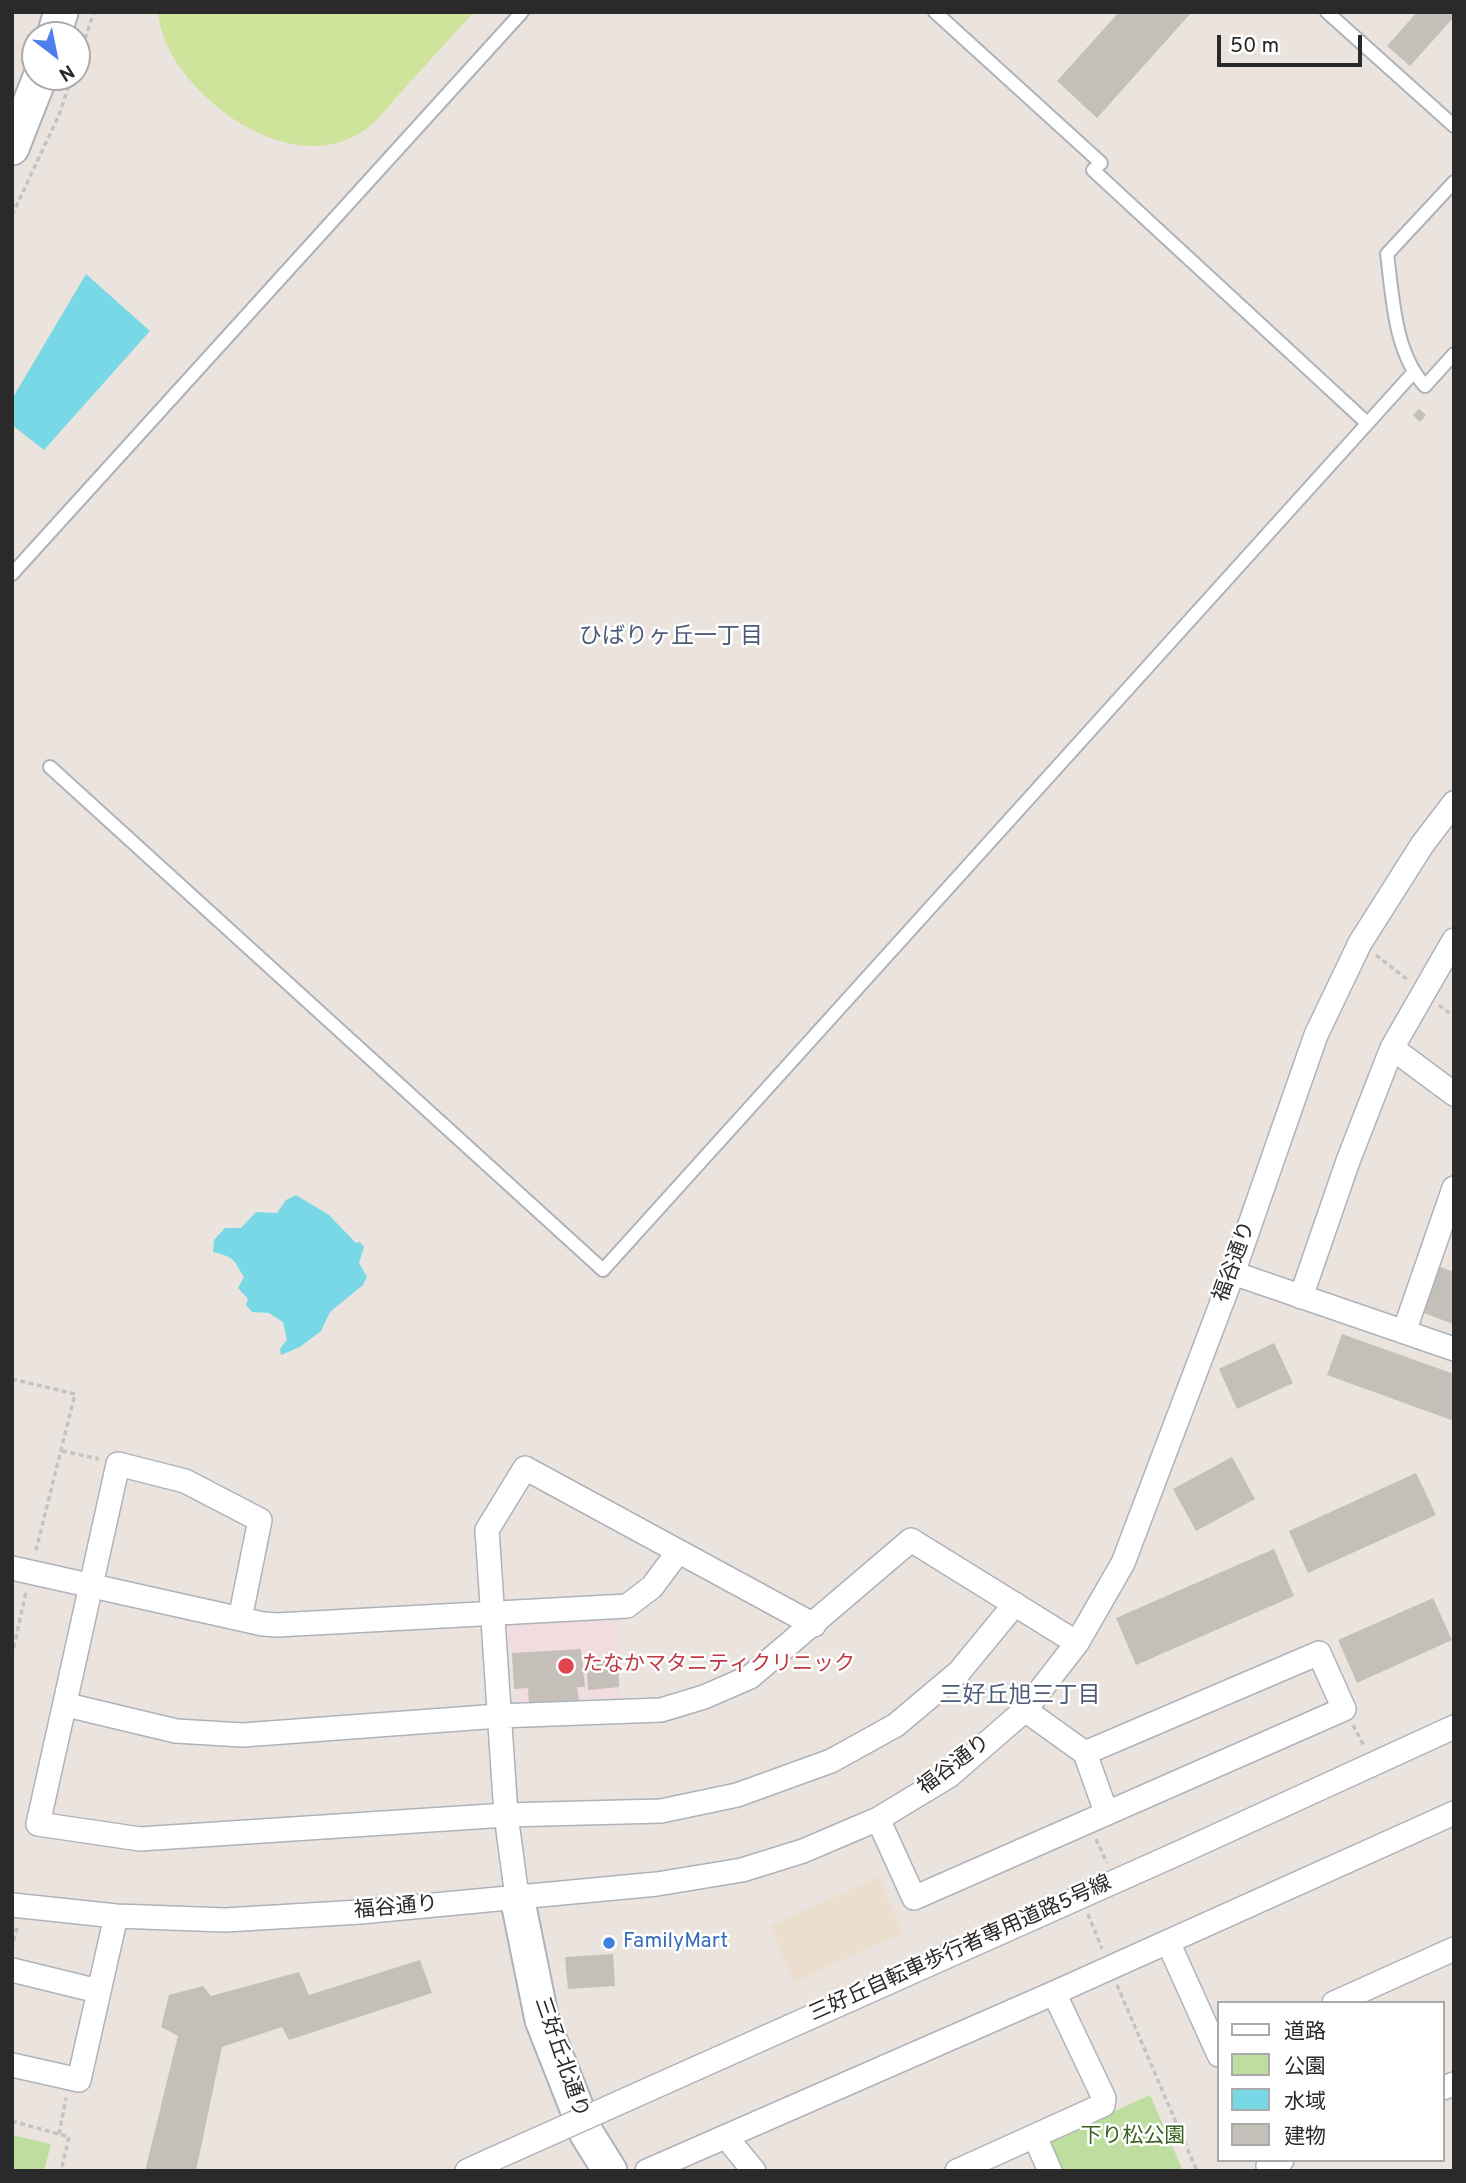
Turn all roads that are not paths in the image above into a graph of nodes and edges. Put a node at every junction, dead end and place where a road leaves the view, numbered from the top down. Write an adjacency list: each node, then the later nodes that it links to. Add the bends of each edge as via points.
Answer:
1 (522, 12): 11 (lane)
2 (935, 12): 10 (lane, via 1101,163 1093,170)
3 (1327, 12): 5 (lane)
4 (34, 91): 6 (street)
5 (1454, 127)
6 (12, 148)
7 (1454, 181): 9 (lane, via 1387,254 1401,344)
8 (1454, 354): 9 (lane, via 1425,386)
9 (1413, 373): 10 (lane)
10 (1367, 423): 12 (lane, via 603,1270)
11 (12, 574)
12 (50, 767)
13 (1454, 803): 18 (street, 福谷通り, via 1360,943 1316,1035)
14 (1453, 941): 15 (street)
15 (1392, 1048): 16 (street); 19 (street)
16 (1454, 1094)
17 (1454, 1188): 20 (street)
18 (1233, 1273): 19 (street); 29 (street, 福谷通り, via 1123,1563)
19 (1301, 1297): 20 (street)
20 (1404, 1332): 21 (street)
21 (1454, 1349)
22 (677, 1552): 26 (street, via 652,1587 627,1606); 26 (street, via 525,1468 487,1530); 28 (street)
23 (21, 1571): 24 (street)
24 (90, 1584): 27 (street); 27 (street, via 118,1464 185,1481 260,1520); 30 (street)
25 (1015, 1604): 28 (street, via 911,1540); 29 (street); 36 (street, via 959,1672 895,1725 831,1761 737,1795 662,1811)
26 (494, 1612): 27 (street, via 277,1625); 32 (street)
27 (240, 1619)
28 (814, 1625): 32 (street, via 750,1677 704,1698 623,1714)
29 (1077, 1643): 31 (street, 福谷通り)
30 (66, 1705): 32 (street, via 176,1731 243,1735); 36 (street, via 38,1824 140,1839)
31 (1024, 1710): 34 (street); 38 (street, 福谷通り, via 949,1776)
32 (499, 1716): 36 (street)
33 (1454, 1727): 52 (street, 三好丘自転車歩行者専用道路5号線, bridge)
34 (1085, 1753): 37 (street); 37 (street, via 1319,1653 1345,1709)
35 (1454, 1813): 42 (street)
36 (506, 1815): 39 (street)
37 (1097, 1816): 38 (street, via 914,1898)
38 (878, 1819): 39 (street, 福谷通り, via 803,1851 742,1870 657,1884)
39 (517, 1897): 41 (street, 福谷通り, via 225,1920); 53 (street, 三好丘北通り, via 542,2020 587,2134)
40 (12, 1905): 41 (street, 福谷通り)
41 (116, 1916): 45 (street)
42 (1168, 1942): 46 (street); 48 (street)
43 (1454, 1949): 47 (street)
44 (12, 1970): 45 (street)
45 (99, 1991): 49 (street, via 79,2080)
46 (1054, 1993): 50 (street); 51 (street, via 1104,2098 1103,2105)
47 (1338, 2001)
48 (1218, 2052)
49 (12, 2065)
50 (726, 2137): 54 (street); 55 (street)
51 (1035, 2137): 56 (street); 57 (street)
52 (467, 2171)
53 (610, 2171)
54 (647, 2171)
55 (754, 2171)
56 (957, 2171)
57 (1050, 2171)

